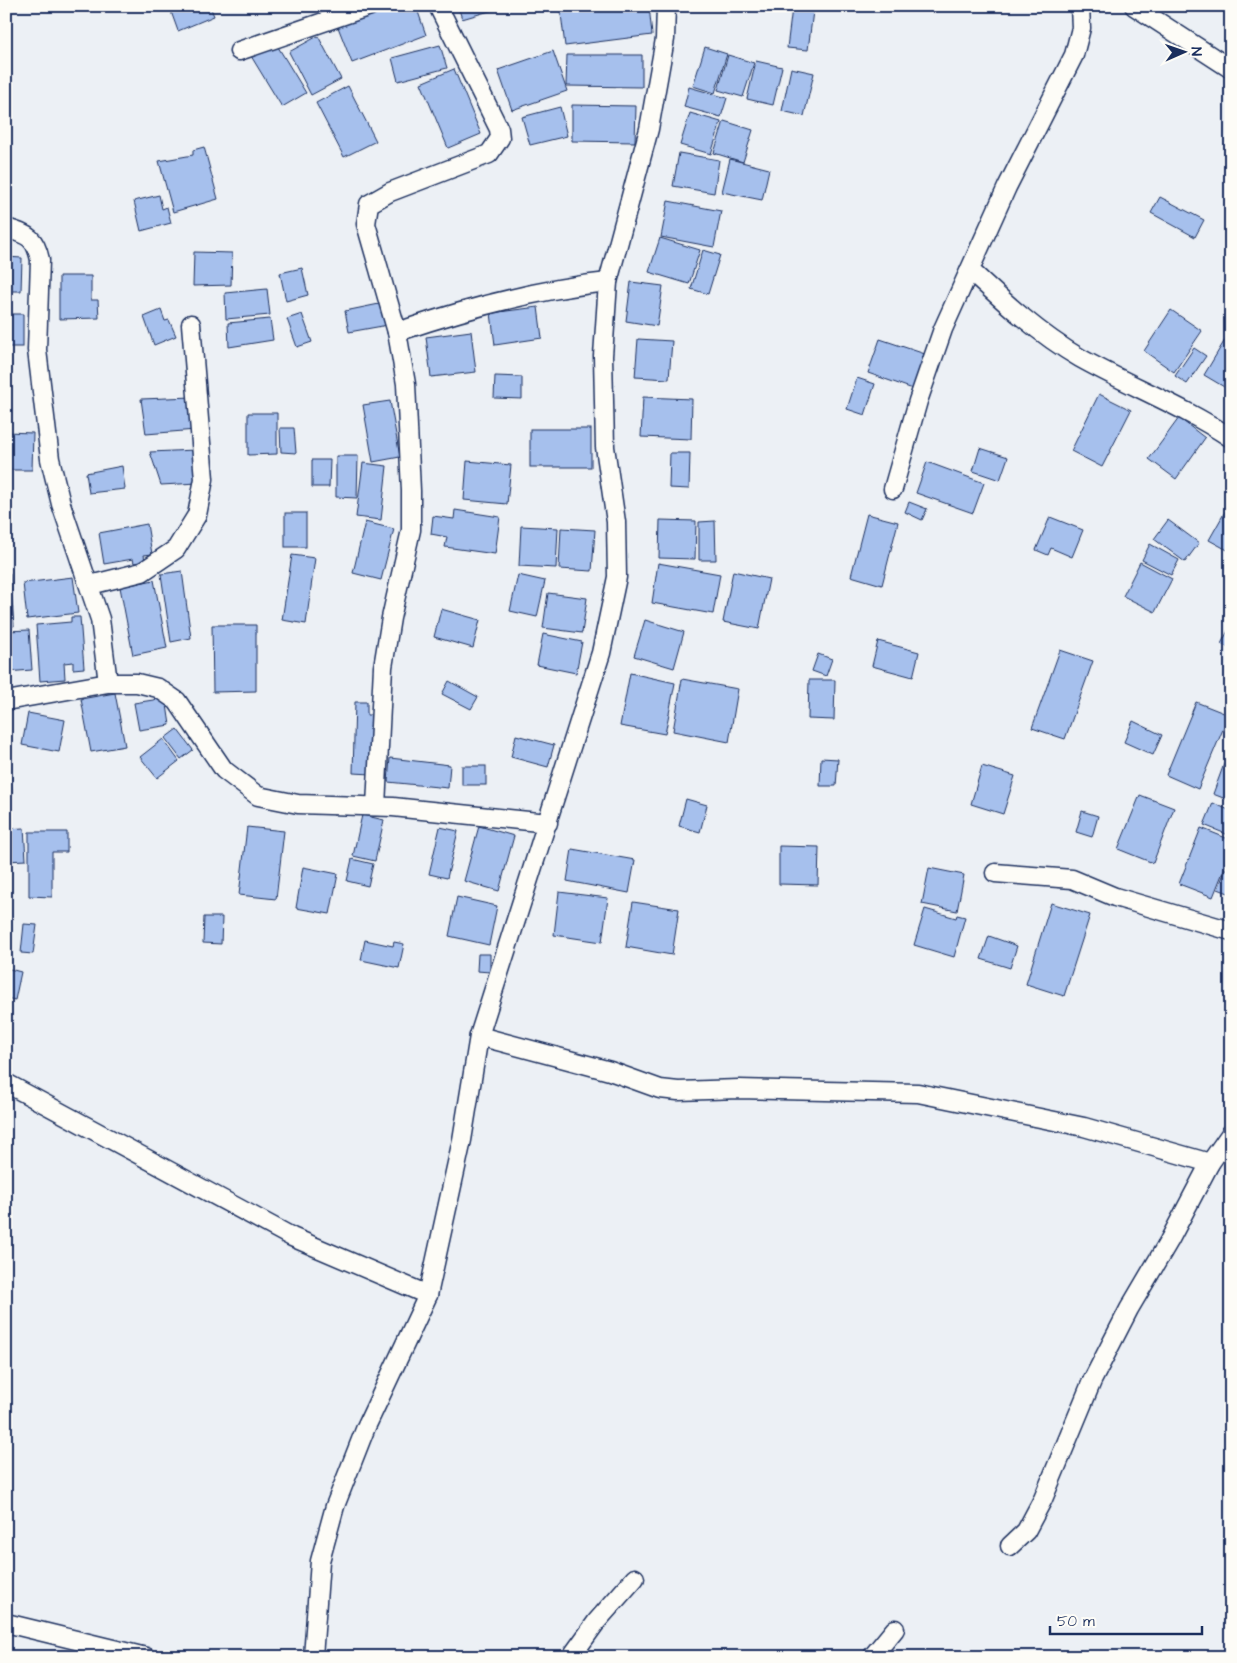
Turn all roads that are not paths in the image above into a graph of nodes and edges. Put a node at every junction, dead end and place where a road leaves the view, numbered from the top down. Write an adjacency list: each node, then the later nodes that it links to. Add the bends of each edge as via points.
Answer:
1 (370, 6): 6 (street)
2 (438, 6): 12 (street, via 499,129 500,138 489,154 390,192 370,204 366,224)
3 (666, 6): 10 (street, via 665,40 649,129)
4 (1080, 6): 9 (street, via 1081,28 1074,55 1007,186)
5 (1134, 6): 7 (street)
6 (239, 51)
7 (1231, 69)
8 (6, 228): 15 (street, via 29,236 37,247 40,260 37,350 50,460 61,504)
9 (970, 270): 13 (street, via 1013,311 1079,357 1164,398); 14 (street, via 943,329)
10 (608, 282): 12 (street, via 474,308); 19 (street, via 603,356 605,447 616,522 617,577 601,653)
11 (192, 324): 15 (street, via 204,479 197,515 176,549 142,572)
12 (397, 332): 18 (street, via 409,410 411,530 383,667)
13 (1231, 438)
14 (892, 489)
15 (90, 585): 16 (street, via 100,619)
16 (108, 683): 17 (street); 18 (street, via 137,683 158,688 177,701 224,770 258,796 298,804)
17 (6, 701)
18 (376, 806): 19 (street)
19 (548, 823): 22 (street)
20 (995, 872): 21 (street, via 1072,879 1115,897)
21 (1231, 931)
22 (480, 1036): 25 (street, via 610,1071 660,1089 918,1093 1084,1128); 26 (street, via 462,1140)
23 (6, 1083): 26 (street, via 292,1237)
24 (1231, 1133): 25 (street)
25 (1210, 1163): 27 (street, via 1092,1381 1043,1500 1026,1531)
26 (428, 1295): 32 (street, via 366,1428 335,1506 320,1561)
27 (1010, 1546)
28 (635, 1578): 33 (street)
29 (6, 1623): 31 (street)
30 (895, 1629): 34 (street)
31 (146, 1657)
32 (313, 1657)
33 (571, 1657)
34 (872, 1657)

